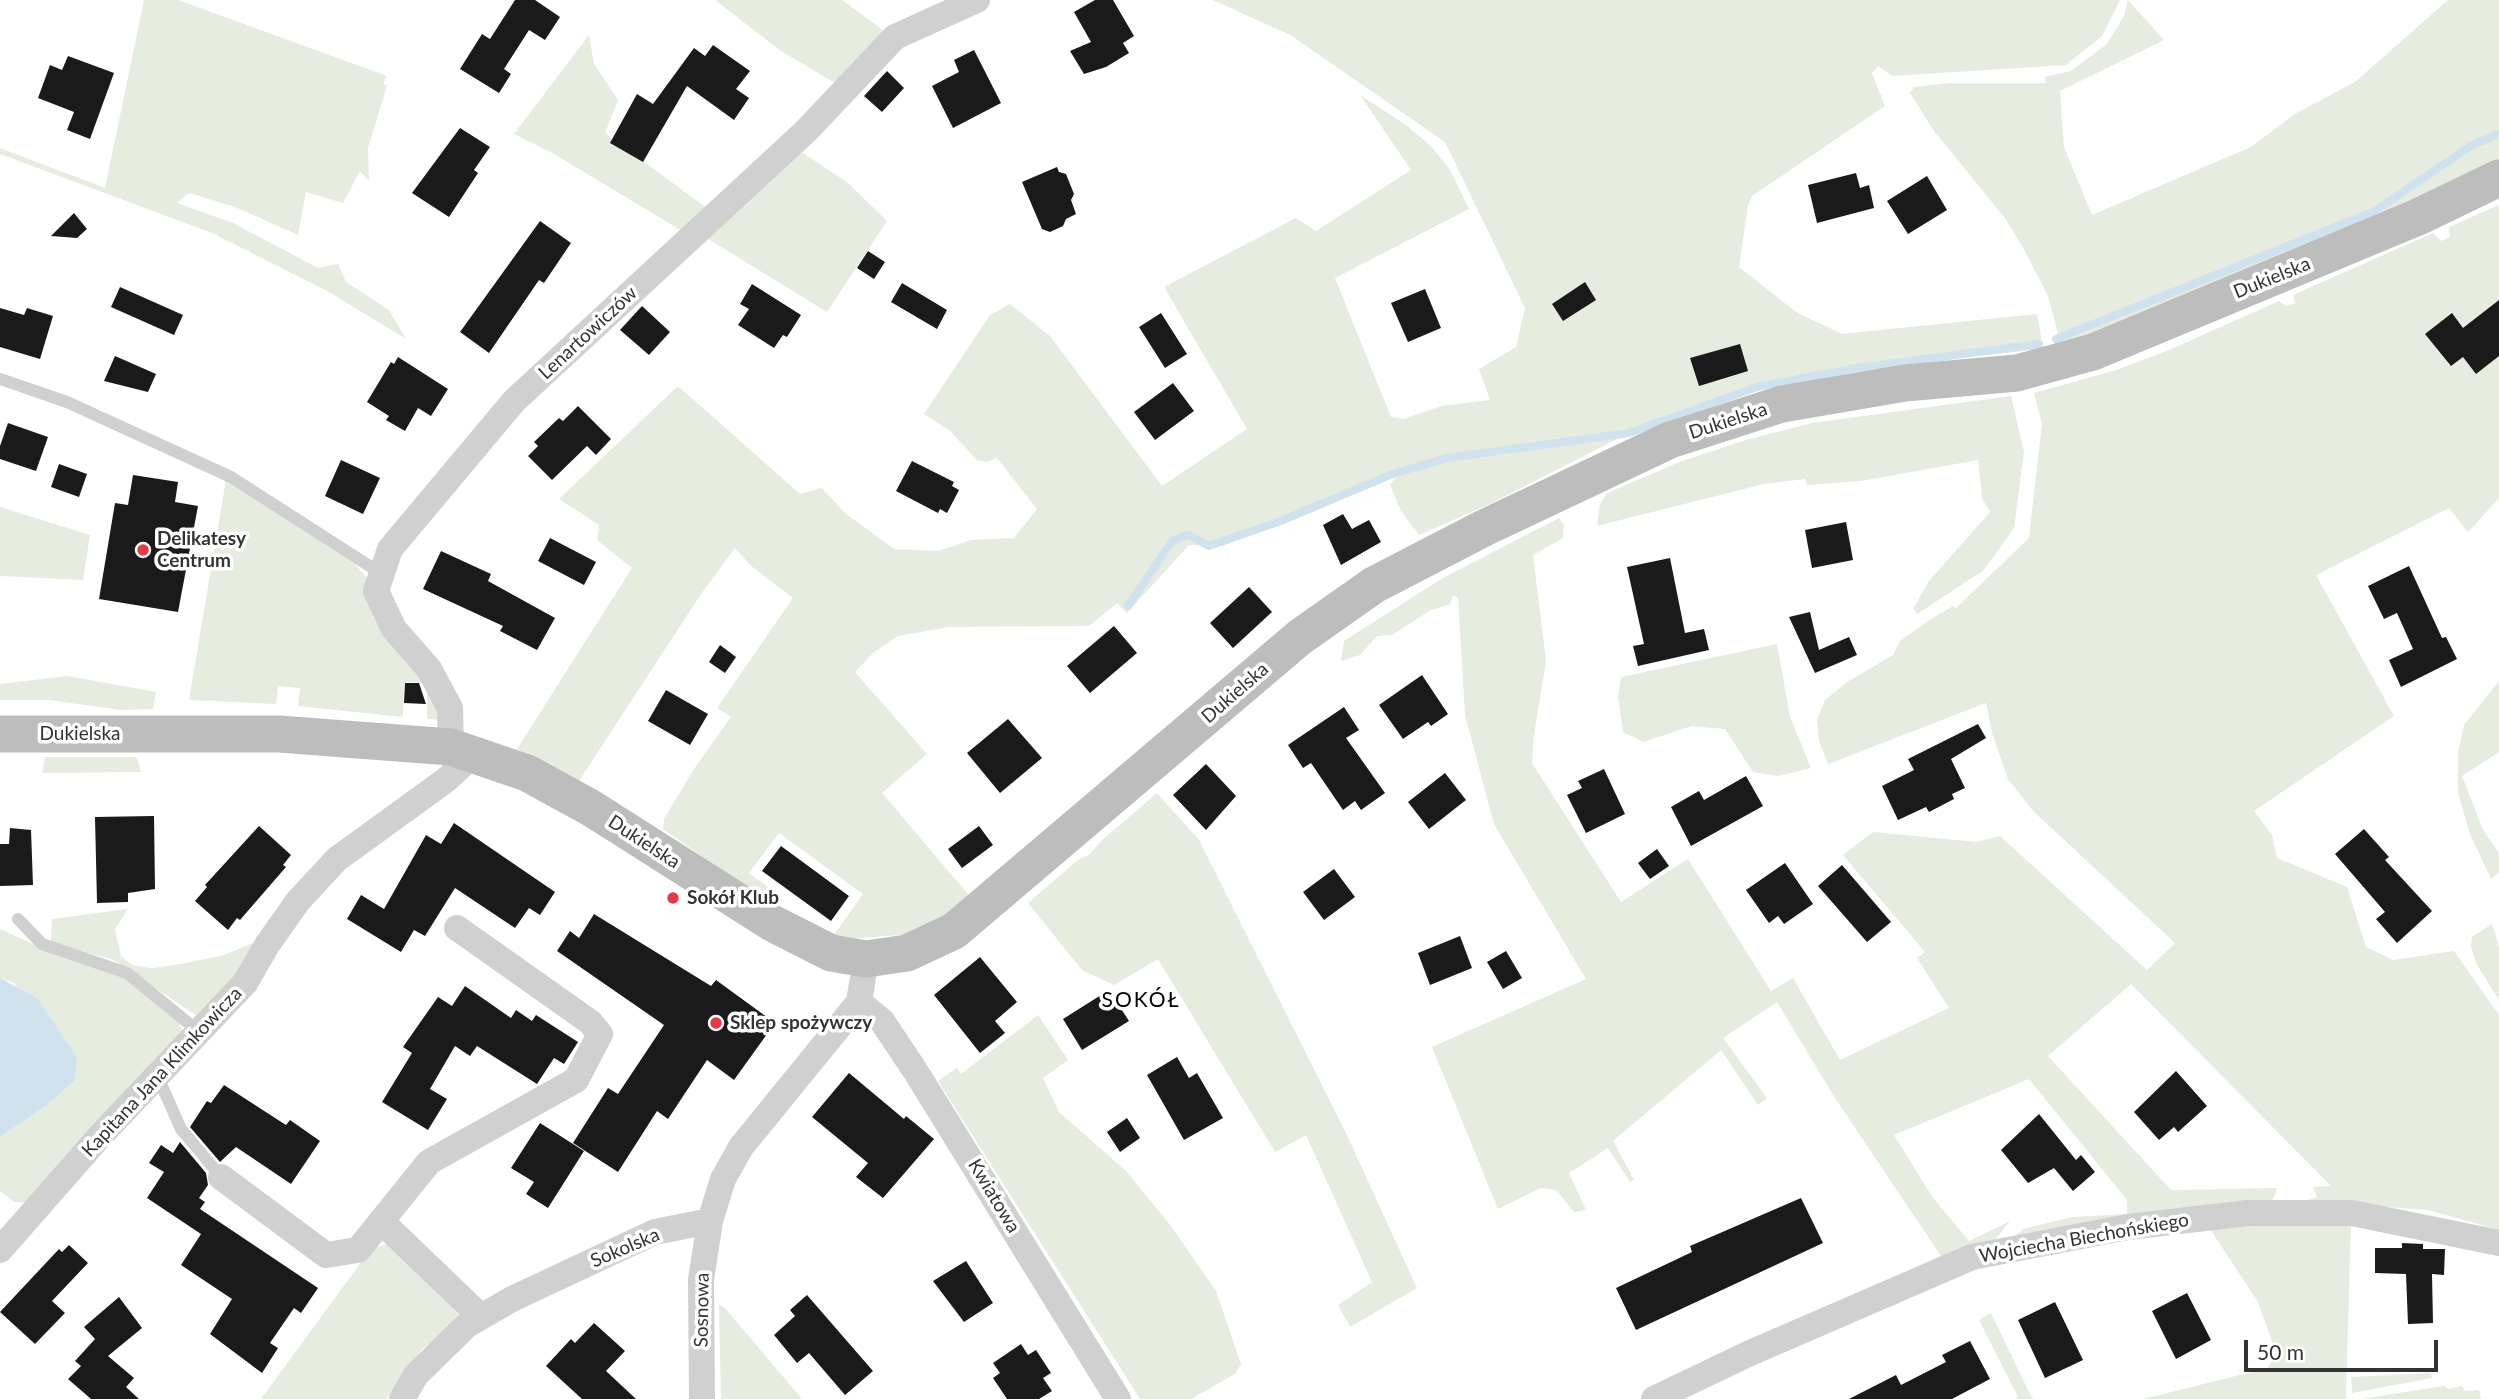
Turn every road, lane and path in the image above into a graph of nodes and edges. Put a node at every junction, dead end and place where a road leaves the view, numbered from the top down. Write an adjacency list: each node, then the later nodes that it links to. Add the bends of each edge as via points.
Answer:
1 (977, 0): 4 (street, Lenartowiczów, via 895,37 806,131 514,401 390,549)
2 (2499, 178): 9 (main road, Dukielska, via 2418,217 2093,352 2017,373 1905,383 1782,404 1670,440 1484,528 1374,585 1300,636 954,931 907,953)
3 (0, 379): 4 (lane, via 66,402 231,477)
4 (382, 574): 6 (street, Lenartowiczów, via 376,592 394,629 429,669 450,708)
5 (0, 734): 6 (main road, Dukielska, via 279,734)
6 (463, 750): 9 (main road, Dukielska, via 527,773 591,808 772,923 831,953); 11 (street, Kapitana Jana Klimkowicza, via 446,780 337,859 298,901 245,982)
7 (18, 919): 11 (lane, via 43,944 127,973)
8 (457, 928): 14 (street, via 590,1022 600,1039 576,1080 429,1162)
9 (866, 959): 10 (street)
10 (859, 1002): 15 (street, via 739,1149); 21 (street, Kwiatowa, via 881,1021 916,1072)
11 (198, 1031): 12 (street, Kapitana Jana Klimkowicza)
12 (157, 1074): 13 (lane, via 181,1129); 17 (street, Kapitana Jana Klimkowicza)
13 (222, 1178): 14 (street, via 326,1255 358,1250)
14 (380, 1221): 18 (street)
15 (710, 1221): 18 (street, Sokolska, via 655,1231); 20 (street, Sosnowa, via 701,1280)
16 (2499, 1243): 22 (street, Wojciecha Biechońskiego, via 2352,1213 2248,1213 2118,1228 1972,1257)
17 (0, 1250)
18 (481, 1317): 19 (street, Sokolska, via 416,1375)
19 (402, 1399)
20 (702, 1399)
21 (1118, 1399)
22 (1654, 1399)

